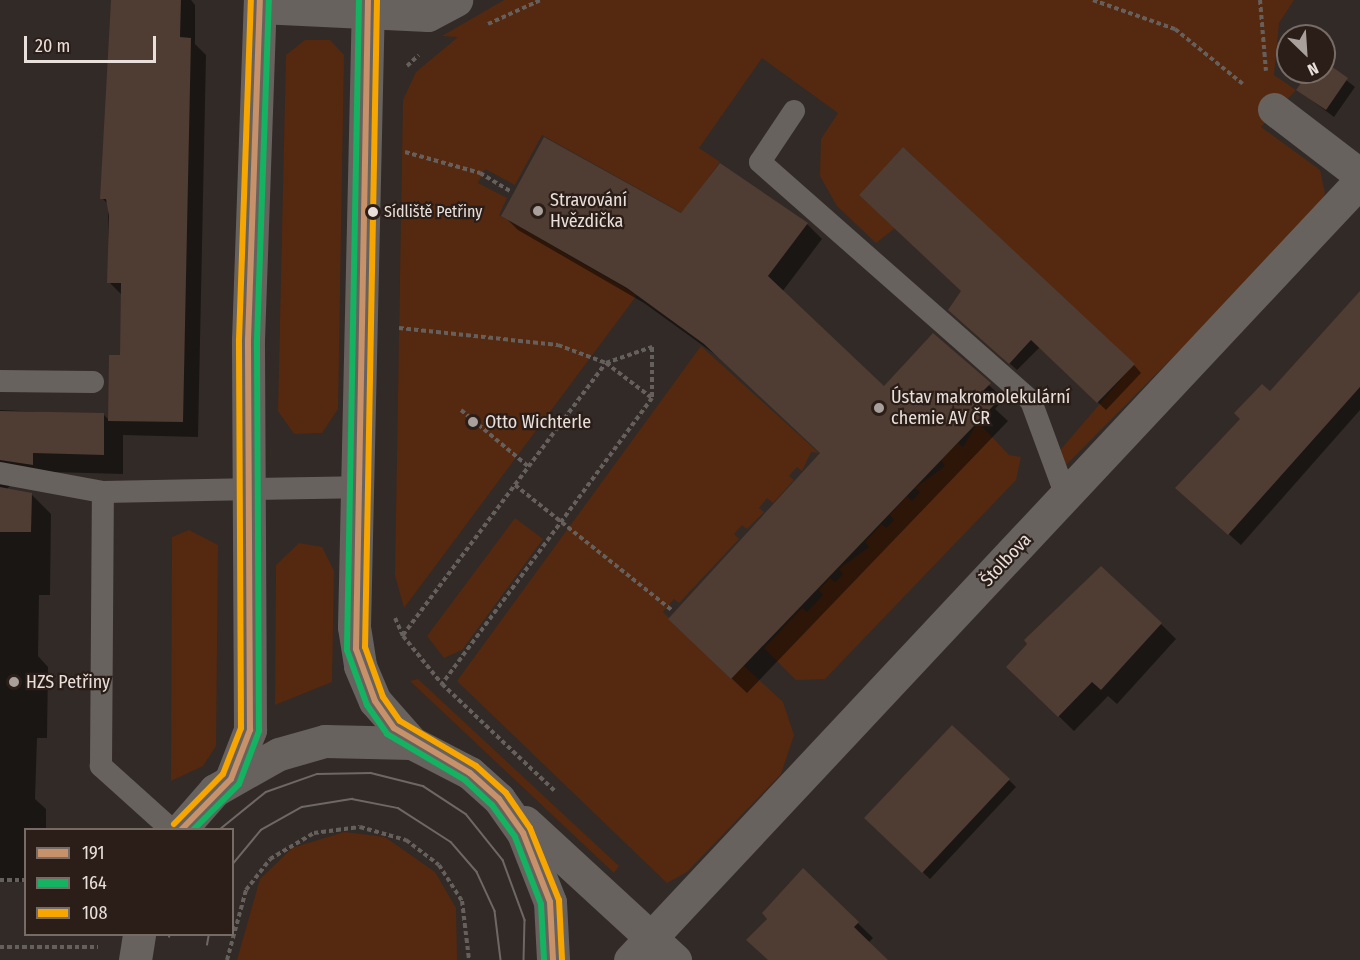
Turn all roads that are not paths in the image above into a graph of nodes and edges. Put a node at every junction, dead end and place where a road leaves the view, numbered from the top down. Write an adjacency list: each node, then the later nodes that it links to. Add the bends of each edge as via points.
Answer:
1 (456, 0): 3 (street, via 428,15)
2 (260, 4): 3 (street); 12 (street, via 248,340)
3 (368, 6): 11 (street)
4 (1274, 109): 6 (street)
5 (794, 111): 14 (lane, via 760,162 1031,401)
6 (1360, 175)
7 (1360, 181): 14 (street, Štolbova)
8 (0, 381): 9 (lane)
9 (93, 382)
10 (0, 473): 13 (lane)
11 (356, 487): 12 (lane); 15 (street, via 356,649 375,701)
12 (252, 488): 13 (lane); 16 (street, via 250,730)
13 (103, 492): 18 (lane, via 101,766)
14 (1066, 496): 21 (street, Štolbova)
15 (412, 743): 16 (street, via 325,741 256,764); 17 (street, via 451,759)
16 (231, 779): 19 (street)
17 (499, 799): 21 (street); 23 (street, via 544,878)
18 (170, 828)
19 (182, 828)
20 (139, 936): 22 (street)
21 (652, 953)
22 (135, 960)
23 (553, 960)

